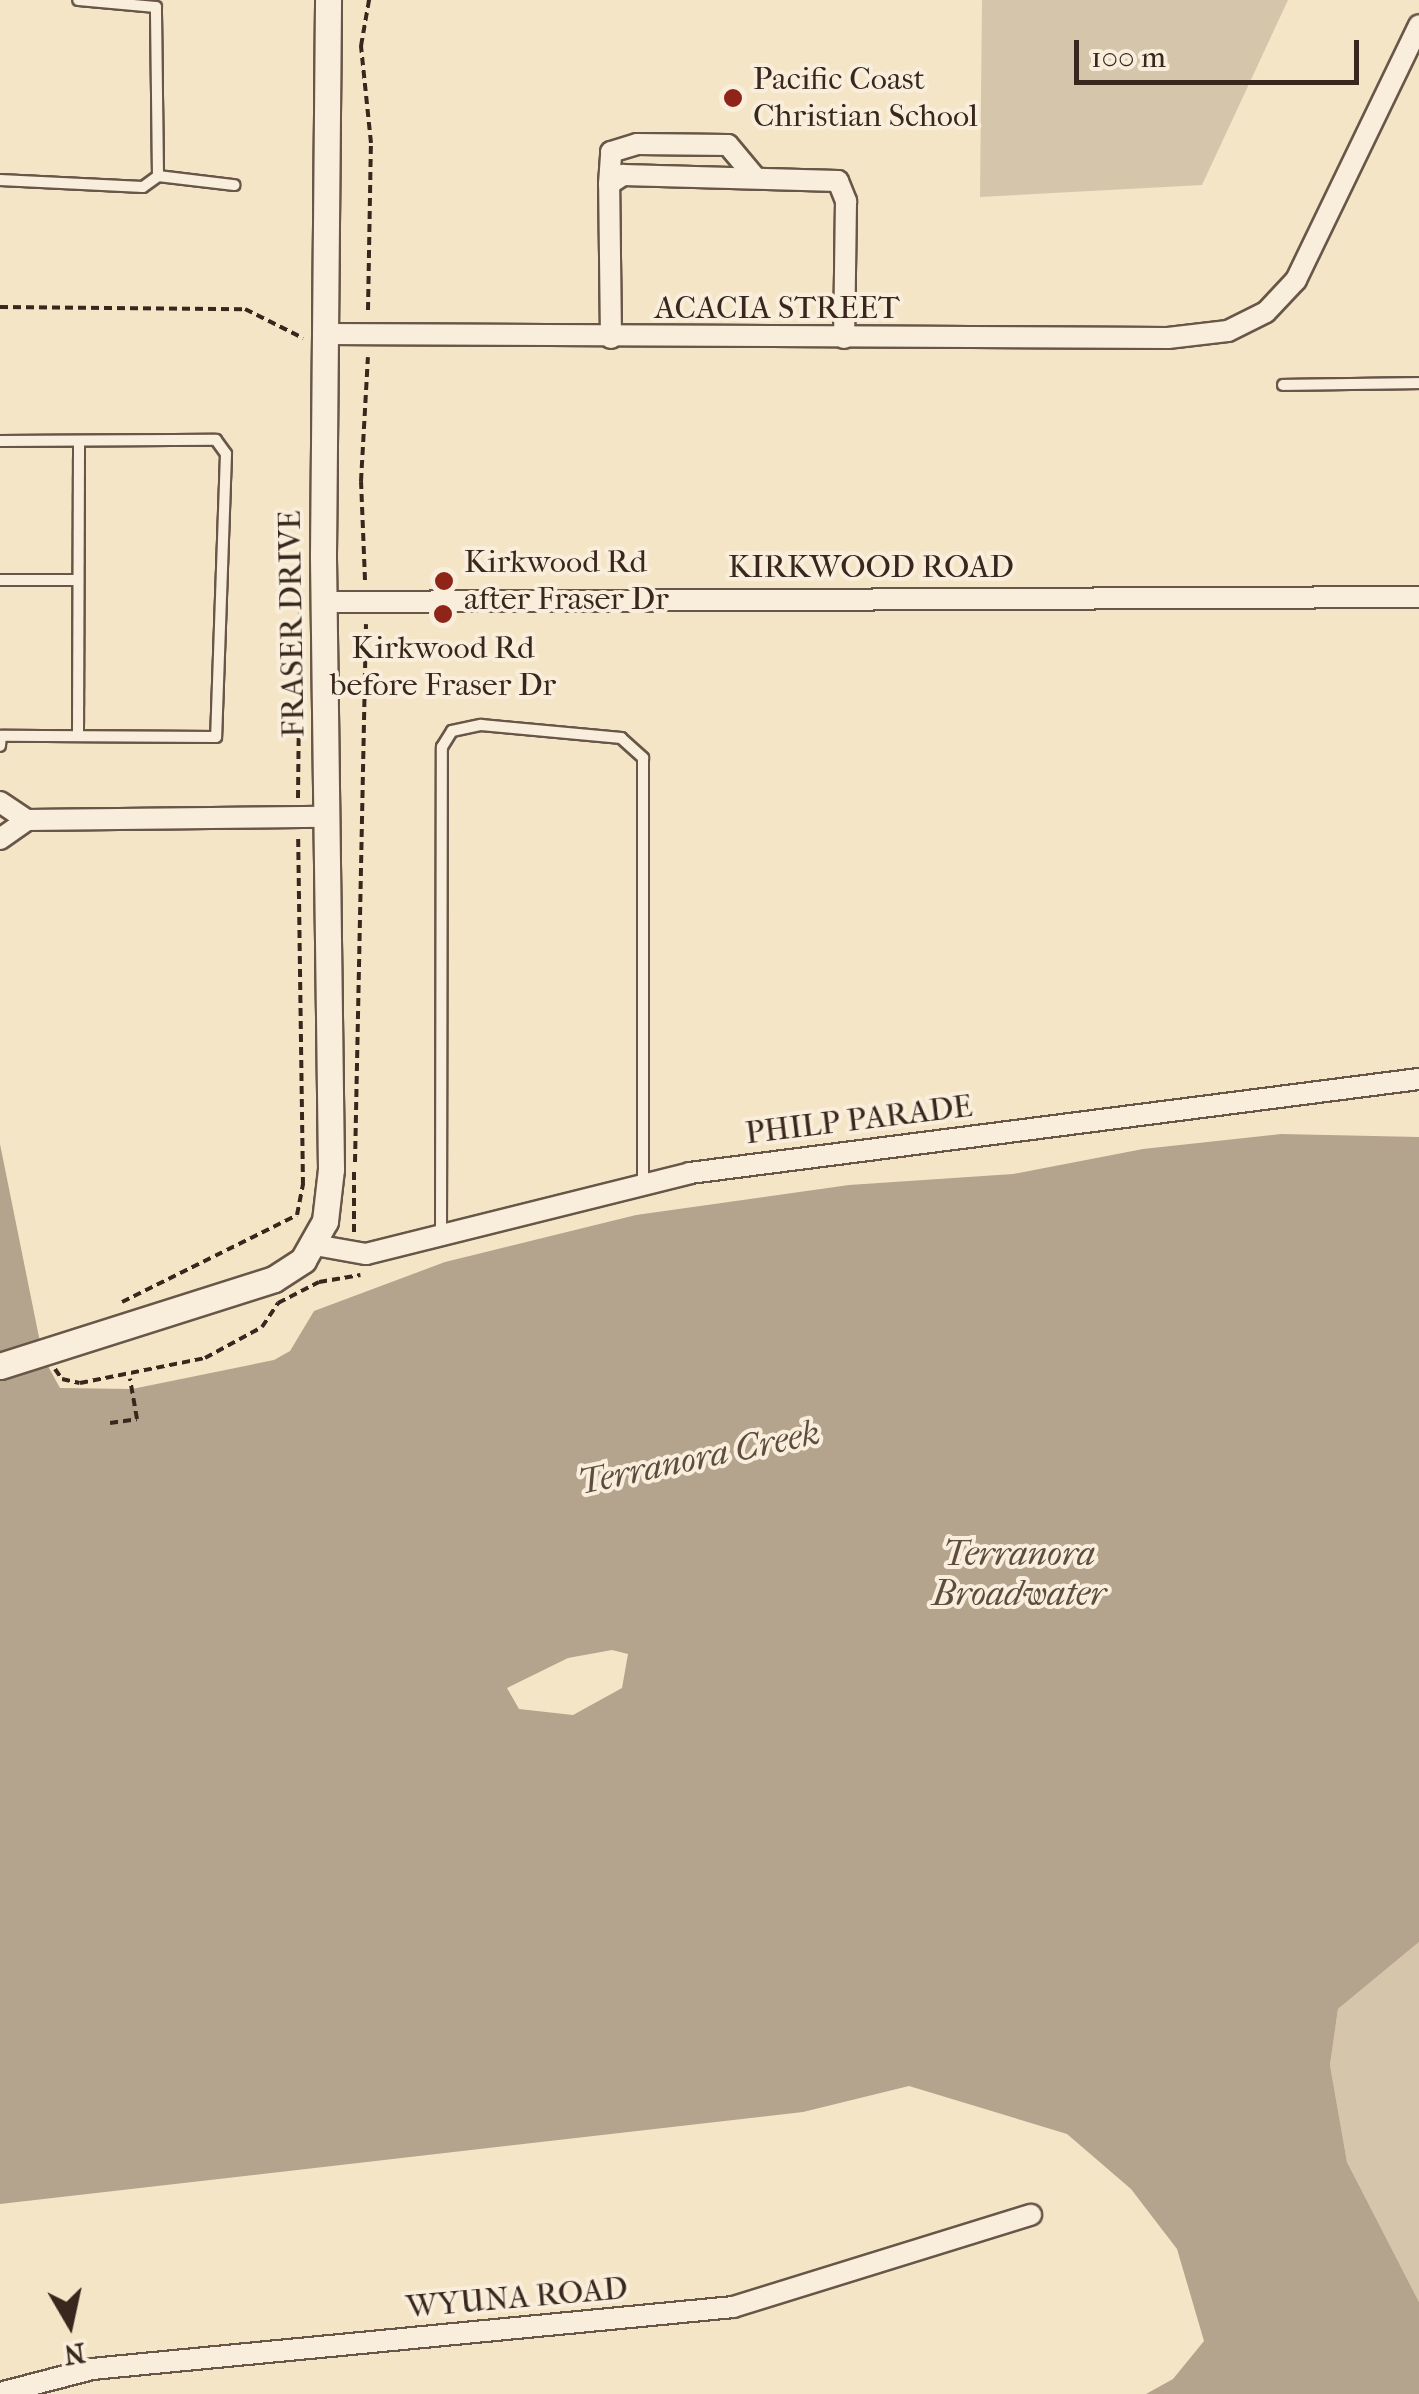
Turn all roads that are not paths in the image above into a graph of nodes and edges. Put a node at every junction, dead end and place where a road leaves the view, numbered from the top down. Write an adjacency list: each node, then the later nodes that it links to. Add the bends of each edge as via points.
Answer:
1 (78, 0): 3 (lane)
2 (328, 0): 10 (street, FRASER DRIVE)
3 (161, 4): 5 (lane)
4 (1419, 25): 12 (street, ACACIA STREET, via 1296,280 1266,312 1228,331 1168,338)
5 (158, 176): 7 (lane, via 142,187); 8 (lane)
6 (754, 176): 9 (street, via 623,175); 9 (street, via 728,146 631,144 611,152); 12 (street, via 826,177 843,188)
7 (0, 180)
8 (234, 184)
9 (609, 184): 11 (street)
10 (325, 334): 11 (street, ACACIA STREET); 20 (street, FRASER DRIVE)
11 (611, 338): 12 (street, ACACIA STREET)
12 (844, 338)
13 (1419, 383): 14 (lane)
14 (1282, 385)
15 (0, 441): 16 (lane)
16 (79, 441): 18 (lane); 21 (lane, via 216,440 226,454 216,737)
17 (0, 580): 18 (lane)
18 (78, 580): 21 (lane)
19 (1419, 597): 20 (street, KIRKWOOD ROAD)
20 (324, 602): 24 (street, FRASER DRIVE)
21 (78, 736): 22 (lane, via 1,736)
22 (0, 746)
23 (0, 802): 25 (street)
24 (326, 818): 25 (street); 30 (street, FRASER DRIVE, via 330,1189)
25 (27, 820): 26 (street)
26 (0, 839)
27 (1419, 1079): 28 (street, PHILP PARADE)
28 (643, 1182): 29 (street, PHILP PARADE); 29 (lane, via 643,758 621,738 482,725 452,730 442,748)
29 (441, 1234): 30 (street, PHILP PARADE, via 356,1256)
30 (315, 1245): 31 (street, via 274,1279)
31 (0, 1366)
32 (1031, 2215): 33 (street, WYUNA ROAD, via 733,2307 92,2369)
33 (0, 2394)

